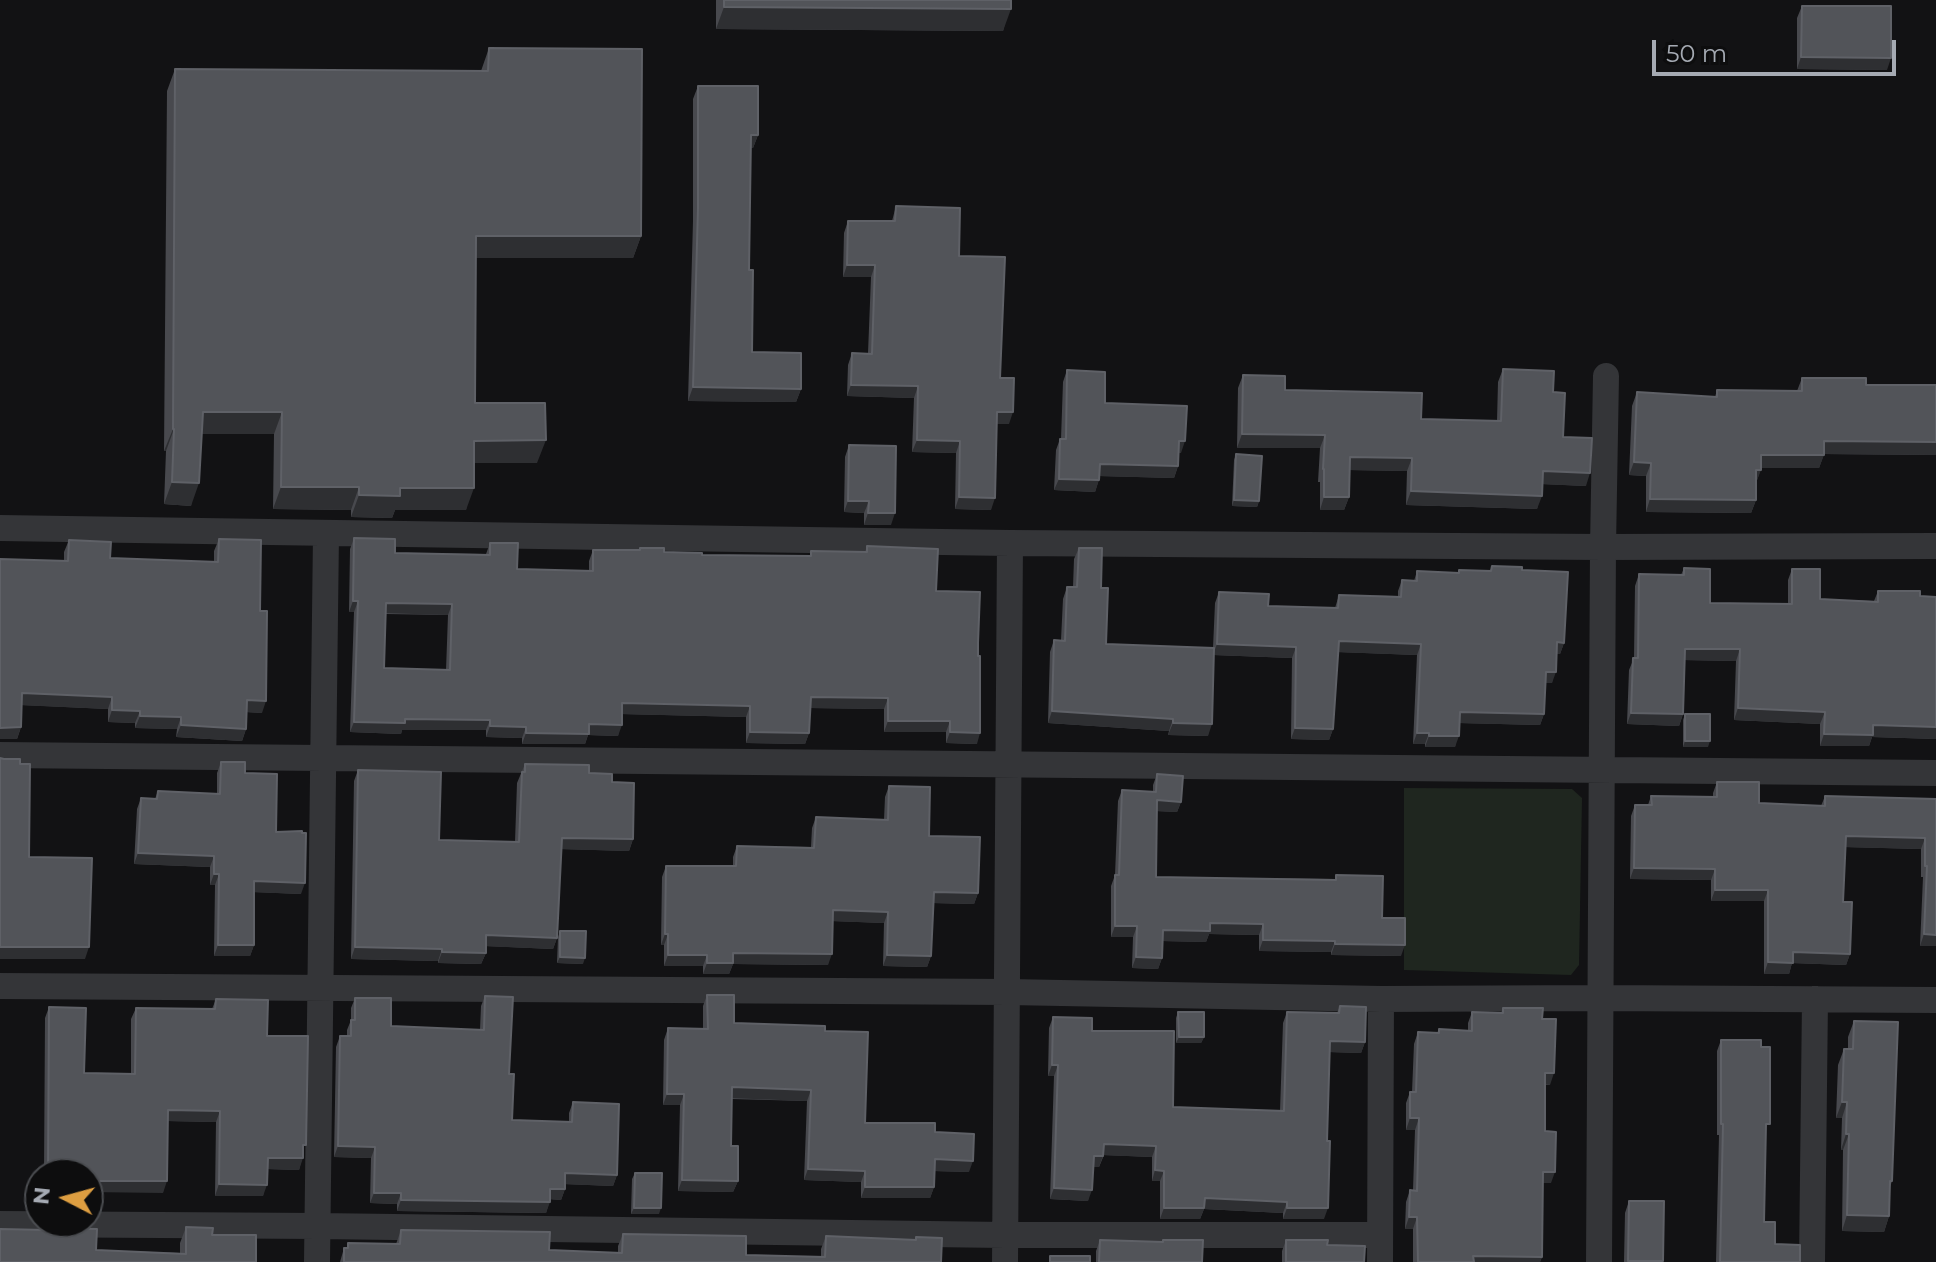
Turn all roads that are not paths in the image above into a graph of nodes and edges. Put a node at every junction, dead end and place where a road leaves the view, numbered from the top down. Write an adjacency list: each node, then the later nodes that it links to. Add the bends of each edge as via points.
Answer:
1 (1606, 376): 6 (street)
2 (0, 528): 3 (street)
3 (326, 534): 4 (street); 8 (street)
4 (1010, 543): 6 (street); 9 (street)
5 (1936, 546): 6 (street)
6 (1603, 547): 10 (street)
7 (0, 755): 8 (street)
8 (324, 759): 9 (street); 13 (street)
9 (1008, 765): 10 (street); 14 (street)
10 (1602, 771): 11 (street); 15 (street)
11 (1936, 773)
12 (0, 986): 13 (street)
13 (320, 987): 14 (street); 20 (street)
14 (1008, 992): 16 (street); 21 (street)
15 (1601, 998): 16 (street); 17 (street); 26 (street)
16 (1381, 999): 22 (street)
17 (1815, 999): 18 (street); 27 (street)
18 (1936, 1000)
19 (0, 1224): 20 (street)
20 (318, 1226): 21 (street); 23 (street)
21 (1005, 1235): 22 (street); 24 (street)
22 (1380, 1235): 25 (street)
23 (317, 1262)
24 (1005, 1262)
25 (1380, 1262)
26 (1599, 1262)
27 (1812, 1262)

